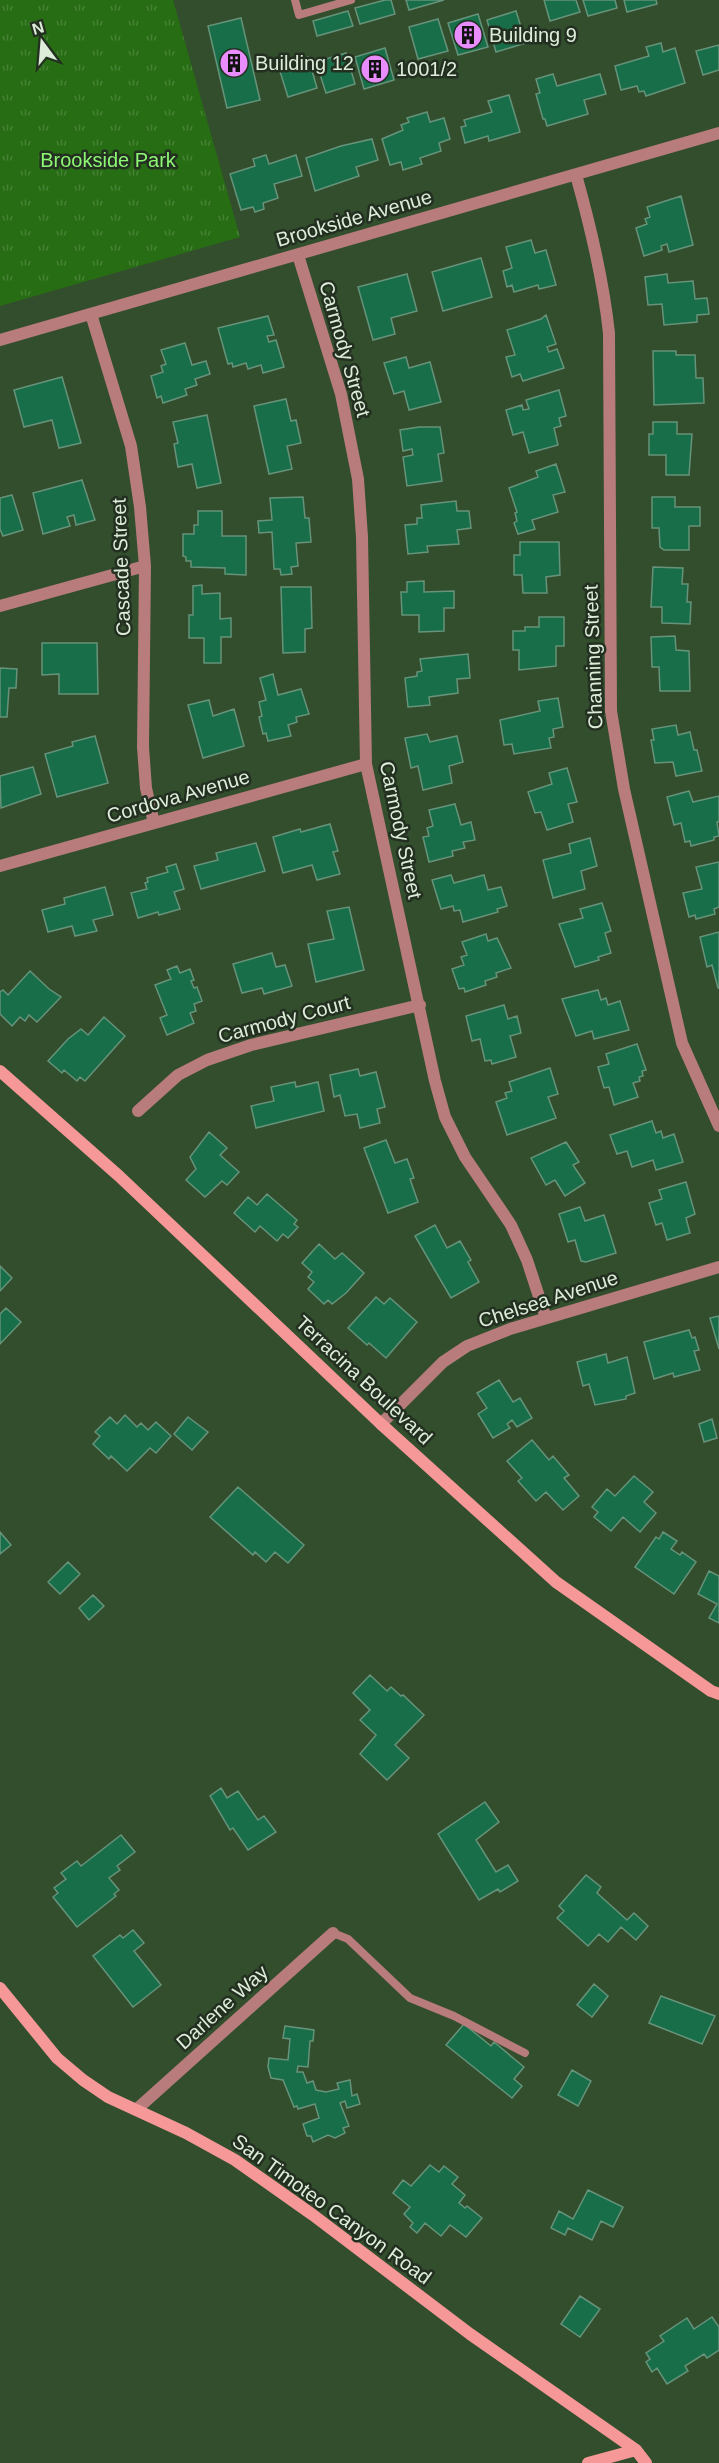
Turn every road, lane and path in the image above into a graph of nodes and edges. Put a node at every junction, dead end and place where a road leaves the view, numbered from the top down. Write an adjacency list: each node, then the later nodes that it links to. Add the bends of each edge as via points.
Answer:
1 (295, 0): 2 (lane, via 299,15)
2 (351, 0)
3 (719, 133): 4 (street, Brookside Avenue)
4 (576, 175): 5 (street, Brookside Avenue); 16 (street, Channing Street, via 597,249 609,333 611,711 624,789 682,1043)
5 (298, 255): 6 (street, Brookside Avenue); 10 (street, Carmody Street, via 341,394 358,479)
6 (91, 315): 7 (street, Brookside Avenue); 8 (street, Cascade Street, via 130,446)
7 (0, 340)
8 (145, 566): 9 (street); 11 (street, Cascade Street, via 143,747)
9 (0, 606)
10 (366, 764): 11 (street, Cordova Avenue); 13 (street, Carmody Street)
11 (154, 823): 12 (street, Cordova Avenue)
12 (0, 866)
13 (420, 1005): 15 (street, Carmody Court, via 251,1045 207,1060 178,1075); 18 (street, Carmody Street, via 445,1117 465,1157 511,1226)
14 (0, 1071): 19 (main road, Terracina Boulevard, via 119,1176)
15 (138, 1111)
16 (719, 1126)
17 (719, 1268): 18 (street, Chelsea Avenue)
18 (546, 1318): 19 (street, Chelsea Avenue, via 467,1346 443,1362)
19 (381, 1424): 20 (main road, Terracina Boulevard, via 556,1582)
20 (719, 1694)
21 (333, 1933): 23 (lane, via 348,1939 410,1998); 24 (street, Darlene Way)
22 (0, 1988): 24 (main road, San Timoteo Canyon Road, via 57,2058 108,2097)
23 (525, 2053)
24 (136, 2109): 25 (main road, San Timoteo Canyon Road, via 235,2160 470,2334)
25 (636, 2450): 26 (main road); 27 (main road, San Timoteo Canyon Road)
26 (588, 2463)
27 (646, 2463)

